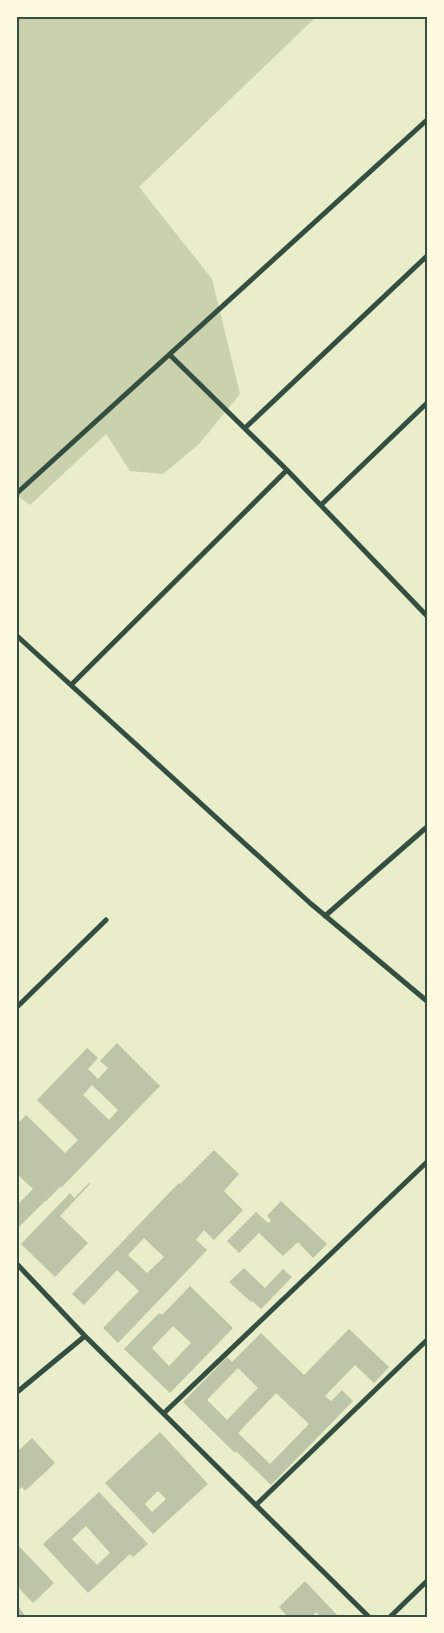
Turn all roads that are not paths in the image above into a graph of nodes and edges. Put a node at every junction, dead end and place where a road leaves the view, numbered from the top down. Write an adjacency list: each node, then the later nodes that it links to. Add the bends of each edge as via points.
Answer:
1 (428, 119): 3 (street)
2 (428, 255): 5 (street)
3 (170, 355): 5 (street); 7 (street)
4 (428, 402): 8 (street)
5 (245, 428): 6 (street)
6 (287, 470): 8 (street); 11 (street)
7 (16, 494)
8 (321, 505): 9 (street)
9 (428, 617)
10 (16, 635): 11 (street)
11 (71, 685): 13 (street)
12 (428, 826): 13 (street)
13 (325, 916): 15 (street)
14 (106, 920): 16 (street)
15 (428, 1002)
16 (16, 1008)
17 (428, 1162): 22 (street)
18 (16, 1263): 19 (street)
19 (85, 1336): 21 (street); 22 (street)
20 (428, 1340): 23 (street)
21 (16, 1393)
22 (164, 1413): 23 (street)
23 (256, 1505): 25 (street)
24 (428, 1580): 26 (street)
25 (370, 1617)
26 (390, 1617)

